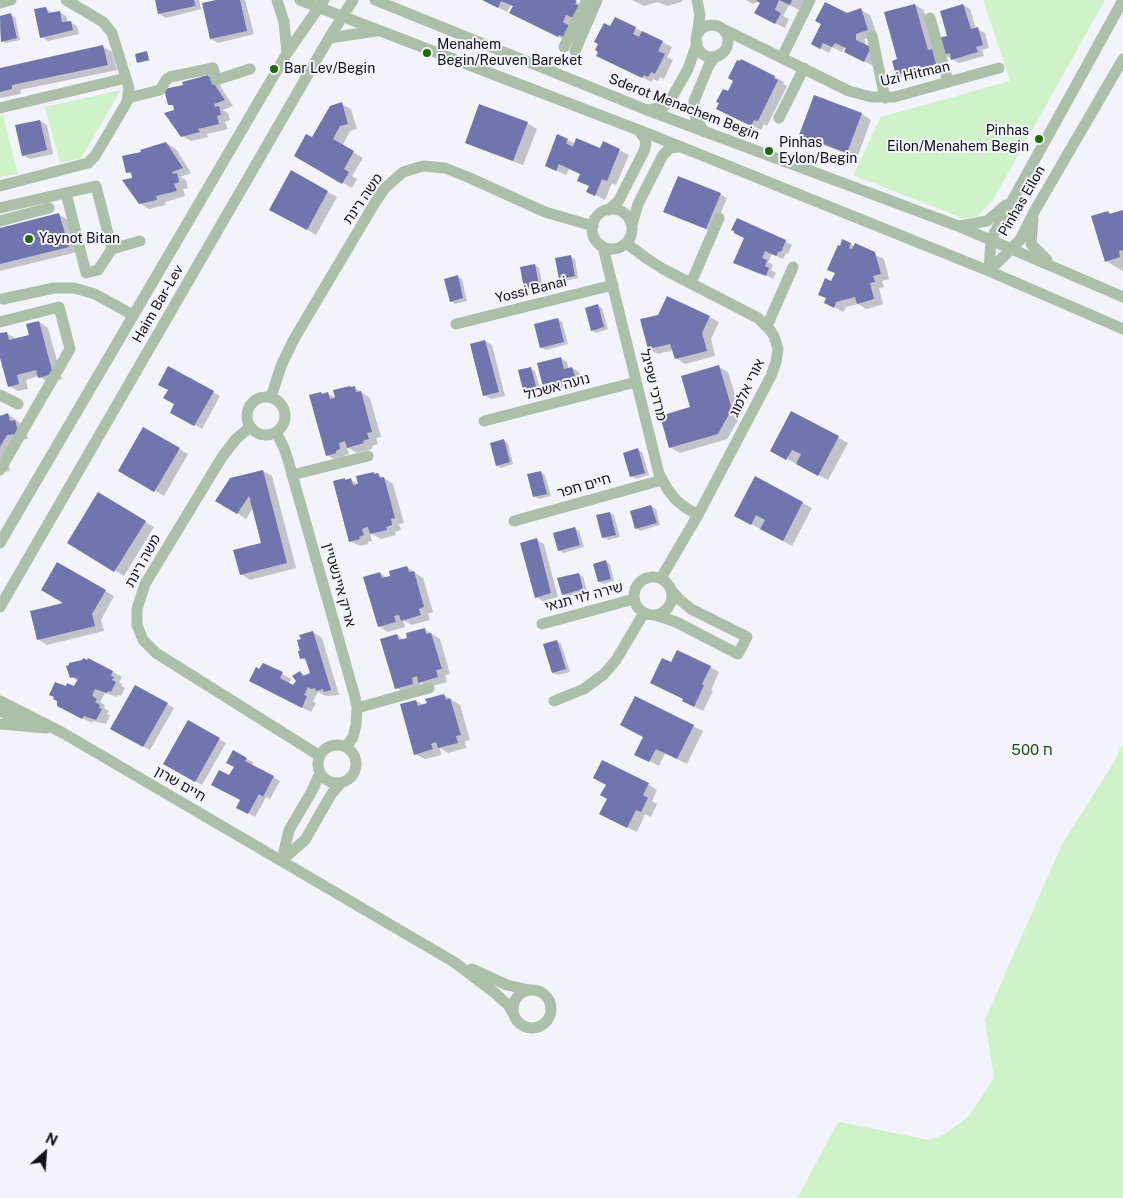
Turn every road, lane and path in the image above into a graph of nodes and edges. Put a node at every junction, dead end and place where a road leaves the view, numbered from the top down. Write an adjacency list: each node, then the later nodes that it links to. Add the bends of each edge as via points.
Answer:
1 (11, 0): 13 (street)
2 (66, 0): 31 (street, via 104,22 111,31)
3 (277, 0): 25 (street, via 284,22)
4 (300, 0): 14 (street)
5 (353, 0): 16 (street, Haim Bar-Lev)
6 (375, 0): 15 (street, Sderot Menachem Begin)
7 (398, 0): 15 (street)
8 (587, 0): 9 (street, via 570,49)
9 (598, 0)
10 (698, 0): 18 (street, via 708,17); 22 (street)
11 (810, 0): 26 (street)
12 (1123, 0): 43 (street, Pinhas Eilon)
13 (0, 2)
14 (321, 4): 16 (street); 25 (street, Haim Bar-Lev)
15 (410, 14): 36 (street, Sderot Menachem Begin)
16 (343, 17): 19 (street); 21 (street, Haim Bar-Lev)
17 (930, 18): 32 (street)
18 (719, 27): 22 (street, via 705,27); 23 (street, Uzi Hitman); 24 (street, via 728,38)
19 (377, 31): 21 (street); 38 (street)
20 (872, 36): 34 (street)
21 (329, 38): 88 (street, Haim Bar-Lev)
22 (697, 40): 24 (street, via 700,50 706,55); 36 (street, via 688,69 671,99 660,108)
23 (759, 46): 24 (street, Uzi Hitman, via 737,44); 26 (street, Uzi Hitman)
24 (722, 52): 39 (street, via 709,65 694,100 696,118)
25 (287, 53): 66 (street, Haim Bar-Lev)
26 (782, 57): 28 (street, Uzi Hitman)
27 (1123, 59): 47 (street, Pinhas Eilon)
28 (804, 68): 34 (street, Uzi Hitman, via 853,93); 37 (street)
29 (999, 68): 32 (street, Uzi Hitman)
30 (250, 69): 33 (street, via 216,80 213,68 170,77 160,90)
31 (126, 78): 33 (street); 35 (street)
32 (948, 82): 34 (street, Uzi Hitman)
33 (128, 98): 41 (street, via 96,155 88,163)
34 (884, 98)
35 (0, 108)
36 (647, 110): 39 (street, Sderot Menachem Begin)
37 (779, 118)
38 (637, 130): 40 (street); 46 (street, via 645,139 645,147 620,198)
39 (704, 132): 52 (street, Sderot Menachem Begin)
40 (680, 146): 50 (street, via 670,148 662,155 638,204); 61 (street)
41 (0, 186)
42 (66, 193): 44 (street); 58 (street, via 96,186); 58 (street, via 86,274 98,270)
43 (1011, 201): 52 (street, via 987,221); 53 (street, Pinhas Eilon)
44 (0, 208)
45 (50, 208): 49 (street)
46 (608, 210): 50 (street, via 624,213); 51 (street, via 598,215)
47 (1034, 212): 57 (street, Pinhas Eilon); 59 (street, via 1031,244)
48 (719, 218): 62 (street)
49 (0, 221)
50 (632, 225): 55 (street)
51 (592, 226): 56 (street, via 595,238); 73 (street, משה רינת, via 545,212 445,168 423,166 403,172 376,201 299,330 281,366)
52 (958, 226): 53 (street, Sderot Menachem Begin)
53 (991, 239): 57 (street, Sderot Menachem Begin); 61 (street, Pinhas Eilon)
54 (140, 242): 58 (street)
55 (626, 243): 56 (street, via 616,248); 62 (street, via 650,261)
56 (604, 247): 63 (street, מרדכי שפיגל)
57 (1012, 249): 59 (street, Sderot Menachem Begin); 61 (street, Pinhas Eilon)
58 (112, 250)
59 (1052, 265): 64 (street, Sderot Menachem Begin)
60 (793, 267): 69 (street)
61 (989, 271): 70 (street)
62 (691, 283): 69 (street)
63 (613, 285): 68 (street, Yossi Banai); 71 (street, מרדכי שפיגל)
64 (1123, 297)
65 (3, 298): 66 (street, via 54,288 74,288 95,294)
66 (134, 315): 84 (street, Haim Bar-Lev)
67 (0, 322): 79 (street, via 59,307 70,349)
68 (456, 324)
69 (767, 326): 82 (street, אורי אלמוג, via 778,349 774,369)
70 (1123, 329)
71 (636, 382): 75 (street, נועה אשכול); 81 (street, מרדכי שפיגל)
72 (0, 395): 74 (street)
73 (271, 397): 76 (street, via 260,397 250,404 246,416); 77 (street, via 282,404 285,412 283,424)
74 (18, 404)
75 (484, 421)
76 (250, 427): 77 (street, via 263,435); 100 (street, משה רינת, via 222,457 145,584 136,609 137,625 143,640 156,653)
77 (276, 432): 80 (street, אריק איינשטיין)
78 (368, 456): 80 (street)
79 (0, 470)
80 (292, 474): 94 (street, אריק איינשטיין)
81 (662, 480): 82 (street, מרדכי שפיגל, via 676,500); 83 (street, חיים חפר)
82 (698, 515): 85 (street, אורי אלמוג)
83 (514, 521)
84 (0, 543)
85 (661, 578): 86 (street); 87 (street, via 641,580 635,587)
86 (671, 590): 89 (street, via 669,607); 89 (street, via 691,609 747,637 738,654 676,622)
87 (634, 599): 89 (street, via 637,607); 90 (street, שירה לוי תנאי)
88 (0, 607)
89 (650, 614): 93 (street, via 604,674 584,689)
90 (542, 624)
91 (429, 688): 94 (street)
92 (0, 701): 98 (street, חיים שרון)
93 (554, 701)
94 (357, 708): 99 (street, אריק איינשטיין, via 354,733)
95 (0, 712): 97 (street, חיים שרון)
96 (0, 724): 97 (street)
97 (46, 728): 98 (street, חיים שרון)
98 (63, 733): 103 (street, חיים שרון)
99 (346, 747): 100 (street, via 331,746); 102 (street, via 354,755 356,767 351,778)
100 (320, 756): 101 (street)
101 (320, 773): 102 (street, via 329,781); 103 (street, via 289,830)
102 (341, 783): 103 (street, via 305,840)
103 (282, 860): 104 (street, חיים שרון)
104 (454, 962): 105 (street, חיים שרון, via 507,985); 106 (street, חיים שרון, via 496,993)
105 (532, 990): 106 (street, via 517,997); 106 (street, via 549,1000 548,1020 530,1028 519,1023)
106 (514, 1015)

